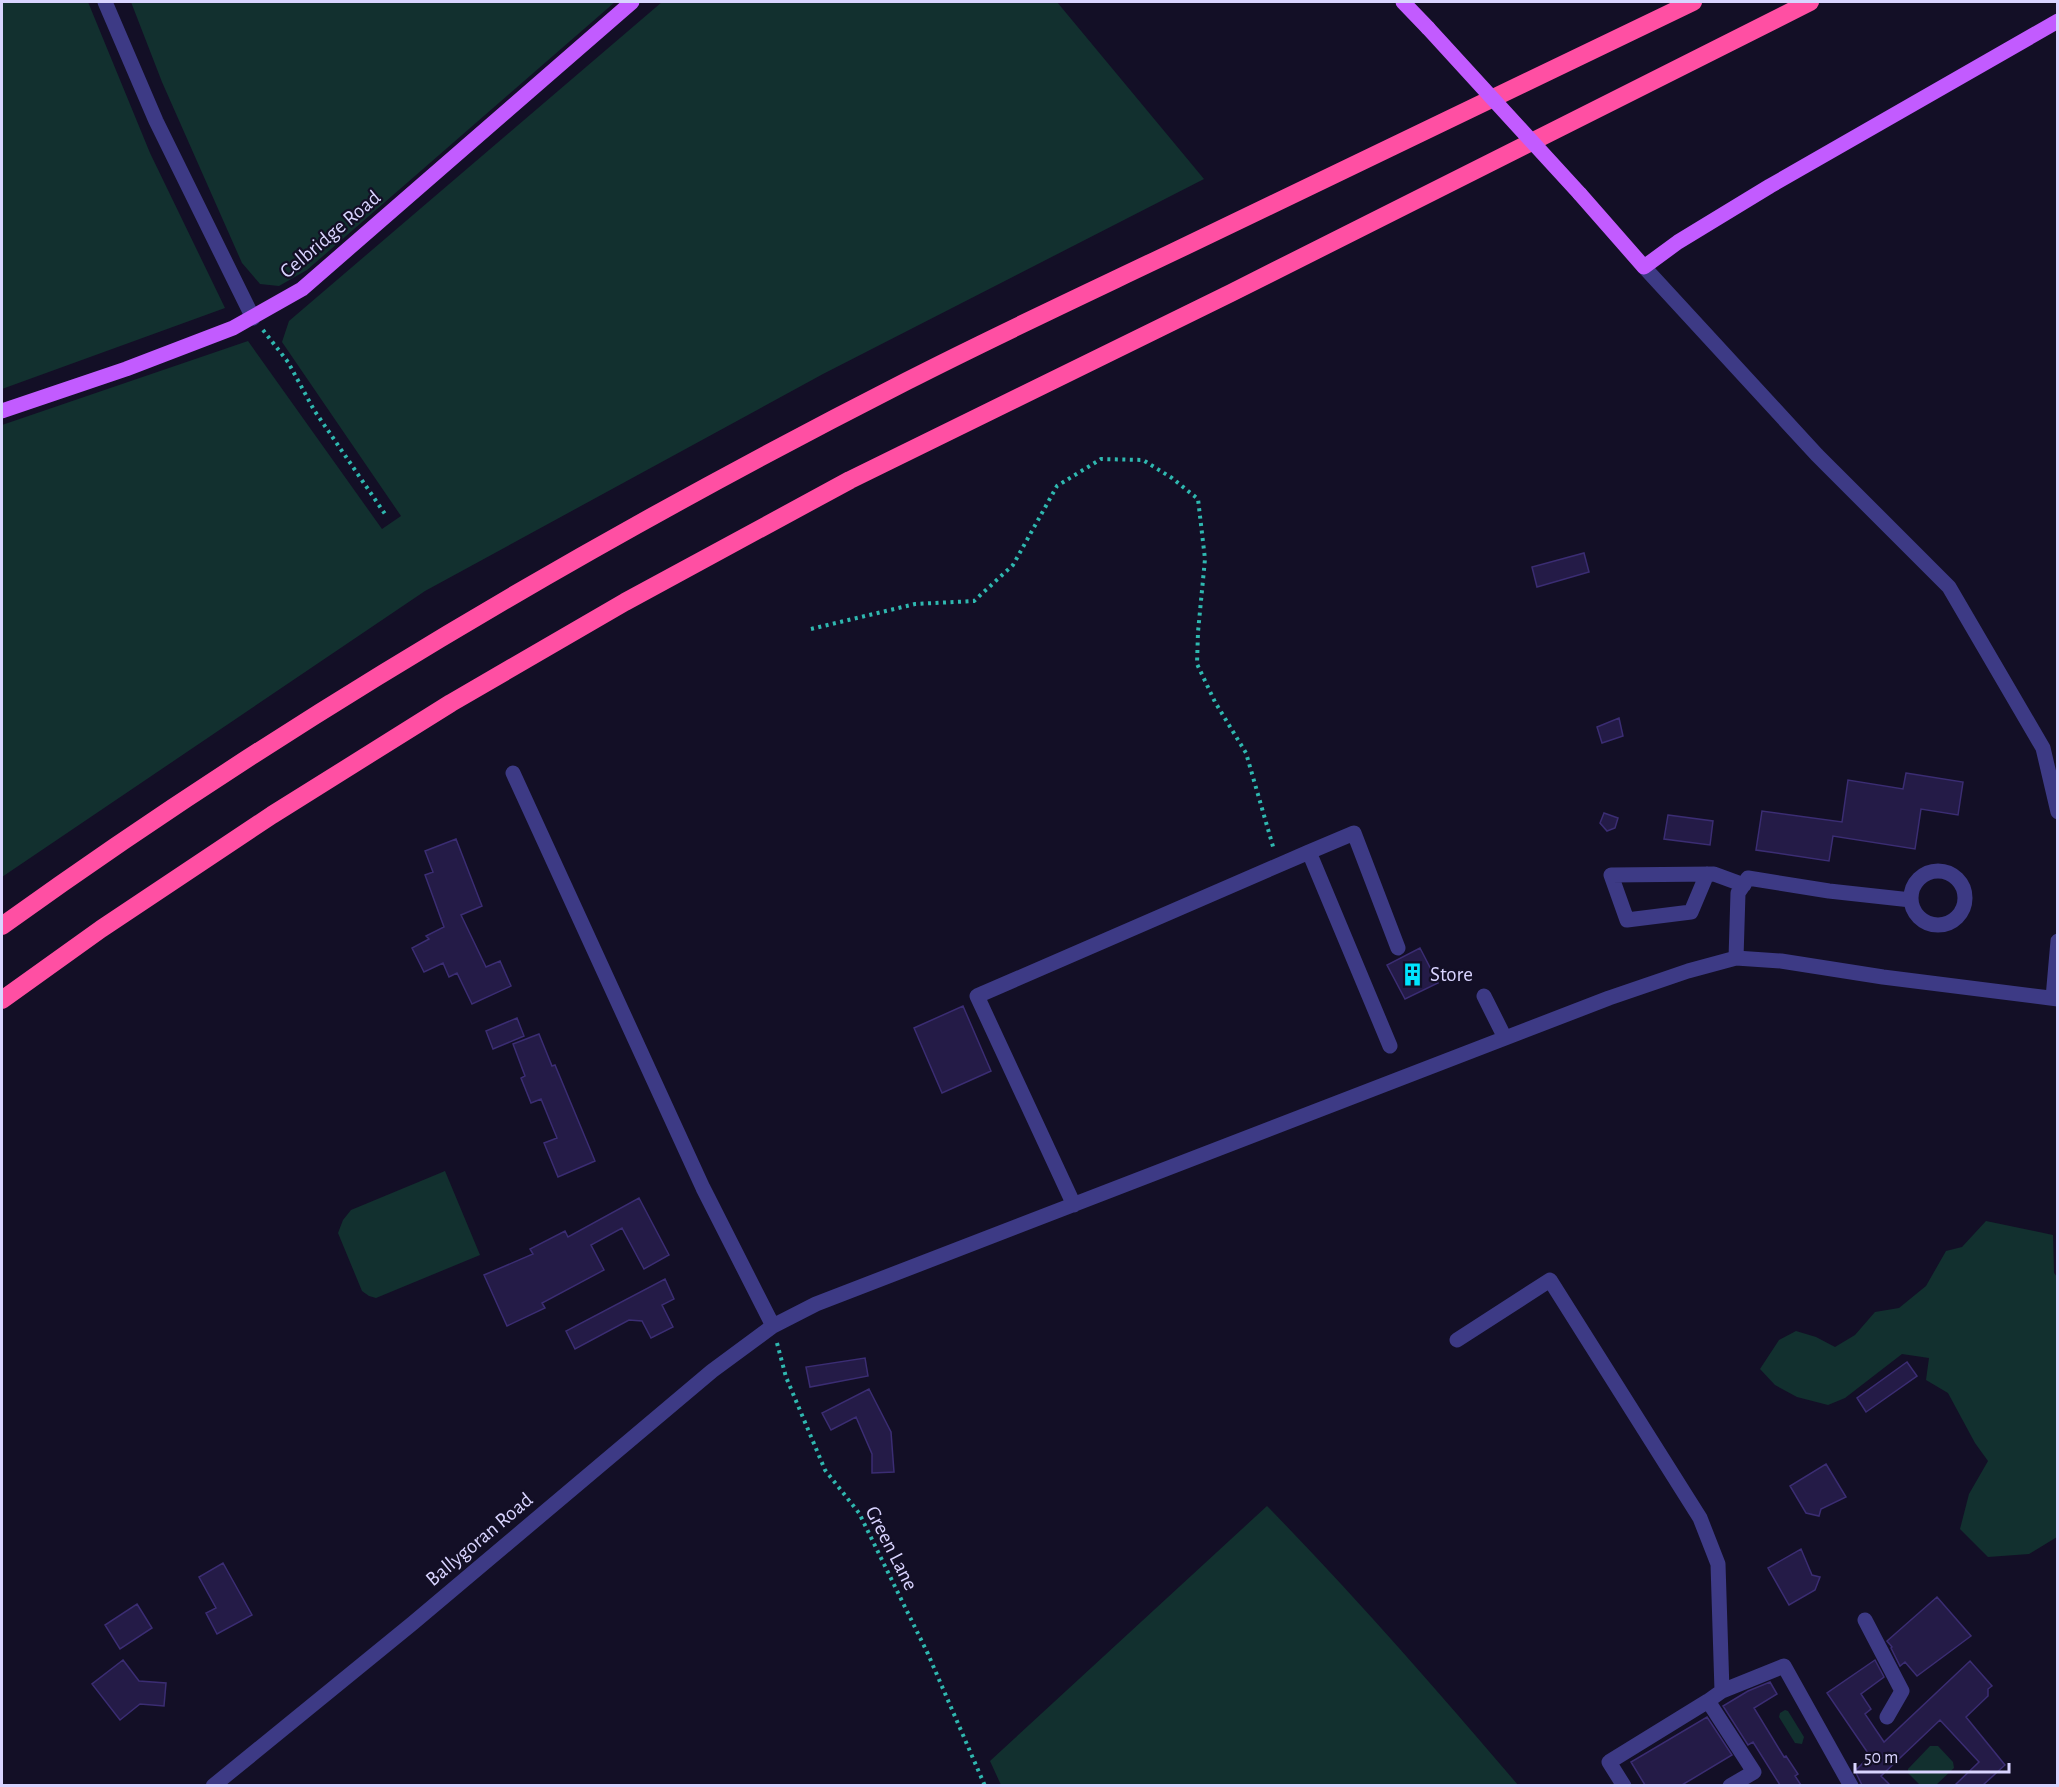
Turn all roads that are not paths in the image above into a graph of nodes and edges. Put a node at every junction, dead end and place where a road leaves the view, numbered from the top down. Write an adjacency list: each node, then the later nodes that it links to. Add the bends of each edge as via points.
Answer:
1 (105, 2): 8 (street, via 156,121)
2 (632, 2): 8 (main road, Celbridge Road, via 302,289)
3 (1403, 2): 7 (main road, bridge)
4 (1693, 2): 16 (highway, via 920,374 736,471 363,684)
5 (1810, 2): 22 (highway, via 860,475 625,602 451,703 272,815)
6 (2058, 21): 7 (main road, via 1770,186)
7 (1644, 267): 11 (street, via 1817,456 1949,587 2043,748)
8 (253, 318): 9 (main road, Celbridge Road, via 126,369)
9 (2, 411)
10 (513, 773): 26 (street, via 703,1188)
11 (2058, 812)
12 (1309, 852): 18 (street, via 1354,833); 24 (street); 25 (street, via 977,996)
13 (1707, 874): 13 (street, via 1623,875 1611,875 1627,920 1691,912); 14 (street)
14 (1744, 885): 15 (street, via 1748,878); 19 (street, via 1738,893)
15 (1911, 900)
16 (2, 926)
17 (2058, 941): 21 (street)
18 (1398, 948)
19 (1736, 958): 21 (street, Ballygoran Road); 23 (street, Ballygoran Road, via 1609,998)
20 (1484, 996): 23 (street)
21 (2055, 998)
22 (2, 1000)
23 (1505, 1038): 25 (street, Ballygoran Road)
24 (1390, 1046)
25 (1074, 1205): 26 (street, Ballygoran Road, via 816,1304)
26 (773, 1326): 32 (street, Ballygoran Road, via 697,1383 413,1623)
27 (1456, 1340): 29 (street, via 1550,1280 1700,1518 1718,1564)
28 (1865, 1620): 31 (street, via 1902,1691)
29 (1722, 1691): 30 (street); 35 (street, via 1784,1666)
30 (1708, 1701): 33 (street, via 1609,1762); 34 (street, via 1754,1772)
31 (1887, 1717)
32 (213, 1785)
33 (1624, 1785)
34 (1731, 1785)
35 (1851, 1785)

